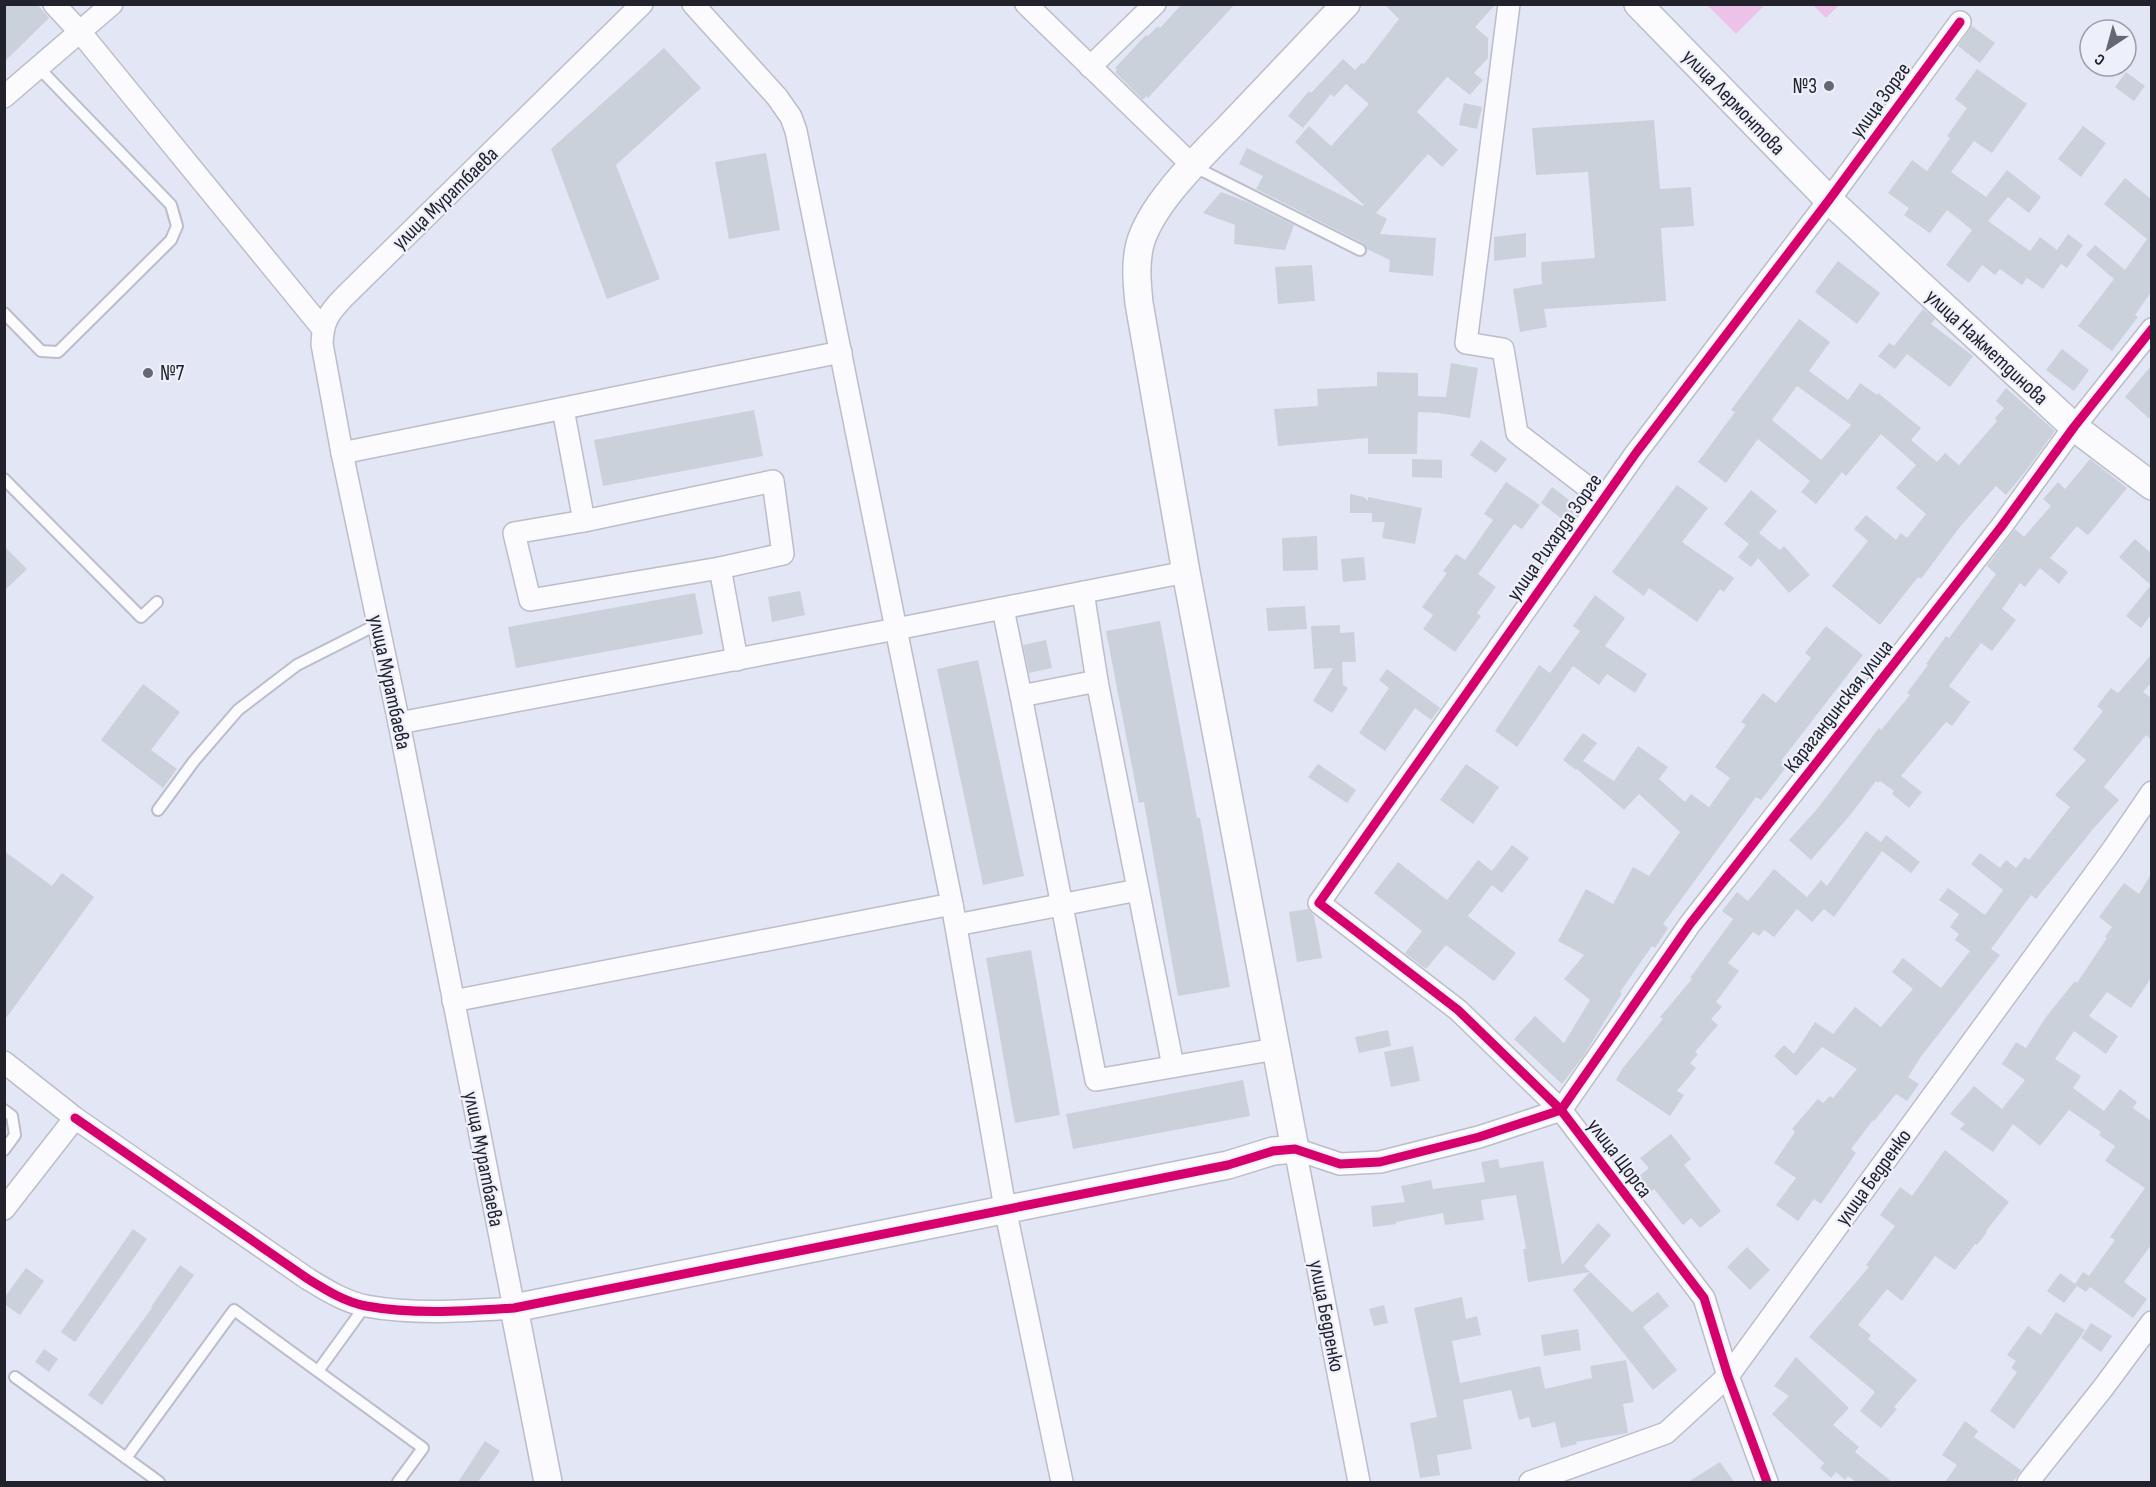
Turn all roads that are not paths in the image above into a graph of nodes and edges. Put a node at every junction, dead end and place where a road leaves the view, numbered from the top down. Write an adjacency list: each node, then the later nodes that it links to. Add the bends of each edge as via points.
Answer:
1 (54, 4): 11 (street)
2 (112, 4): 11 (street)
3 (642, 4): 19 (street, улица Муратбаева, via 343,298 326,318)
4 (693, 4): 21 (street, via 777,98 793,123)
5 (1026, 4): 13 (street)
6 (1155, 4): 13 (street)
7 (1346, 4): 15 (street)
8 (1509, 4): 27 (street, via 1466,343 1503,349 1517,434)
9 (1638, 4): 16 (street, улица Лермонтова)
10 (1960, 22): 16 (street, улица Зорге)
11 (81, 33): 12 (street); 19 (street)
12 (38, 67): 14 (street); 18 (lane, via 171,205 177,226 171,240 58,352 41,351)
13 (1090, 67): 15 (street)
14 (4, 97)
15 (1192, 166): 17 (lane); 30 (street, via 1151,218 1140,243 1136,269)
16 (1830, 200): 23 (street, улица Нажметдинова); 27 (street, улица Рихарда Зорге)
17 (1360, 250)
18 (4, 313)
19 (323, 329): 24 (street, улица Муратбаева, via 322,344)
20 (2151, 329): 23 (street, Карагандинская улица)
21 (841, 352): 22 (street); 35 (street)
22 (563, 409): 24 (street); 28 (street)
23 (2074, 427): 26 (street, улица Нажметдинова); 52 (street, Карагандинская улица, via 2001,527 1690,924)
24 (342, 453): 34 (street, улица Муратбаева)
25 (4, 480): 32 (lane, via 141,617)
26 (2151, 486)
27 (1603, 500): 44 (street, улица Рихарда Зорге)
28 (584, 521): 29 (street, via 773,481 783,554); 29 (street, via 514,533 530,600)
29 (720, 568): 36 (street)
30 (1186, 572): 31 (street); 48 (street)
31 (1083, 592): 33 (street); 37 (street)
32 (157, 602)
33 (1003, 609): 35 (street); 38 (street)
34 (378, 624): 39 (street, улица Муратбаева); 41 (lane, via 297,665 238,710)
35 (896, 629): 36 (street); 43 (street)
36 (737, 660): 39 (street)
37 (1097, 681): 38 (street); 42 (street)
38 (1021, 696): 45 (street)
39 (399, 723): 47 (street, улица Муратбаева)
40 (2151, 792): 62 (street, улица Бедренко)
41 (158, 810)
42 (1138, 890): 45 (street); 50 (street)
43 (952, 903): 46 (street); 47 (street)
44 (1319, 903): 52 (street, улица Щорса, via 1458,1010)
45 (1062, 905): 46 (street); 50 (street, via 1096,1080)
46 (956, 925): 56 (street)
47 (453, 1001): 59 (street, улица Муратбаева)
48 (1276, 1049): 50 (street); 54 (street)
49 (4, 1062): 53 (street)
50 (1173, 1066)
51 (4, 1110): 55 (lane, via 12,1116 15,1135)
52 (1561, 1110): 54 (street, via 1479,1137 1380,1162 1340,1164); 62 (street, улица Щорса, via 1704,1298)
53 (75, 1118): 57 (street); 58 (street, via 308,1279)
54 (1295, 1149): 56 (street); 69 (street, улица Бедренко)
55 (4, 1150)
56 (1005, 1208): 59 (street); 68 (street)
57 (4, 1209)
58 (365, 1306): 59 (street, via 416,1311); 61 (lane)
59 (514, 1308): 67 (street, улица Муратбаева)
60 (2151, 1322): 72 (street)
61 (318, 1371): 64 (lane, via 234,1310); 66 (lane, via 423,1448)
62 (1728, 1376): 70 (street, улица Бедренко, via 1666,1433); 71 (street, улица Щорса)
63 (15, 1377): 64 (lane)
64 (126, 1458): 65 (lane)
65 (159, 1482)
66 (398, 1482)
67 (548, 1482)
68 (1062, 1482)
69 (1359, 1482)
70 (1530, 1482)
71 (1767, 1482)
72 (2028, 1482)

